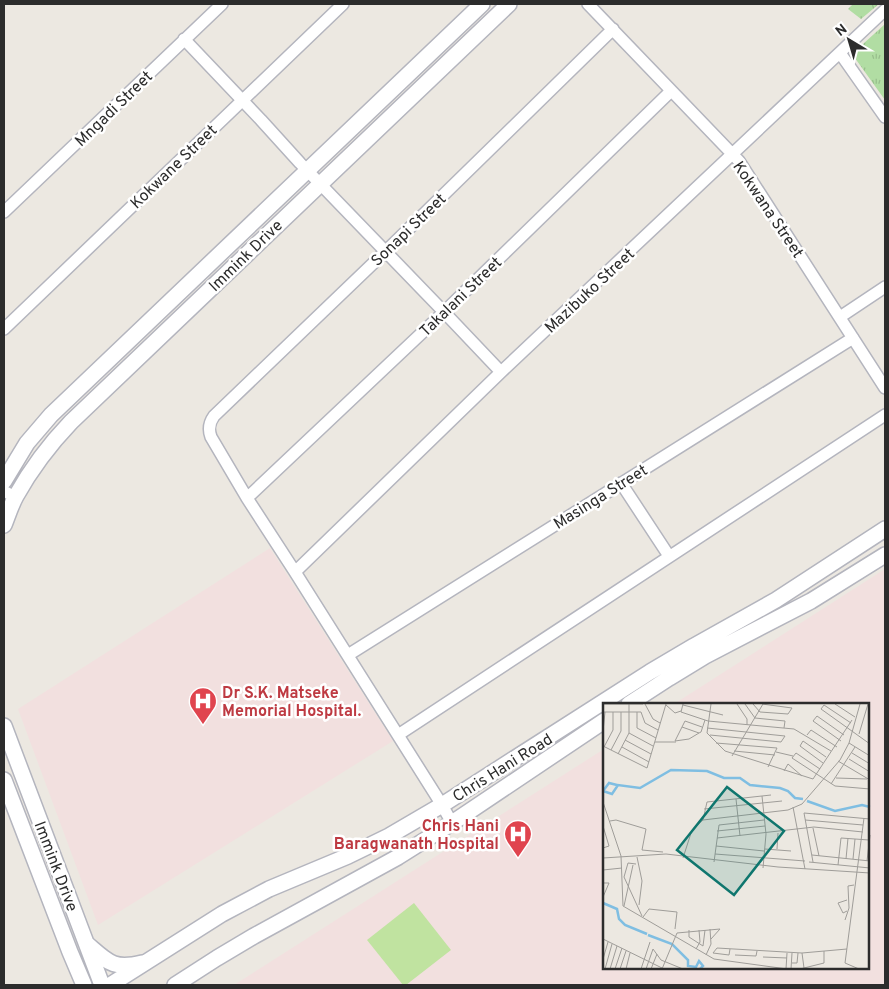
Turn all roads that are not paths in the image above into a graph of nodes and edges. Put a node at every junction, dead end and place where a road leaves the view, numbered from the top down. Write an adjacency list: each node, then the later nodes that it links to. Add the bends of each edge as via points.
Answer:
1 (222, 4): 8 (street, Mngadi Street)
2 (343, 4): 11 (street, Kokwane Street)
3 (482, 4): 14 (main road, Immink Drive)
4 (509, 4): 15 (main road, Immink Drive)
5 (588, 4): 7 (street, Kokwana Street)
6 (885, 10): 9 (street, Mazibuko Street)
7 (613, 29): 10 (street, Kokwana Street); 17 (street, Sonapi Street)
8 (184, 39): 11 (street); 16 (street, Mngadi Street)
9 (840, 53): 12 (street); 13 (street, Mazibuko Street)
10 (671, 91): 13 (street, Kokwana Street); 19 (street, Takalani Street)
11 (242, 100): 14 (street); 21 (street, Kokwane Street)
12 (885, 117)
13 (732, 154): 20 (street, Kokwana Street); 23 (street, Mazibuko Street)
14 (308, 171): 15 (street); 26 (main road, Immink Drive, via 51,416 27,443)
15 (320, 183): 17 (street); 28 (main road, Immink Drive, via 70,422)
16 (4, 212)
17 (386, 251): 19 (street); 29 (street, Sonapi Street, via 211,420 211,437)
18 (885, 287): 20 (street)
19 (444, 312): 23 (street); 29 (street, Takalani Street)
20 (840, 317): 22 (street, Kokwana Street)
21 (4, 329)
22 (853, 338): 24 (street, Kokwana Street); 27 (street, Masinga Street)
23 (502, 372): 34 (street, Mazibuko Street)
24 (885, 388)
25 (885, 415): 33 (street)
26 (4, 480)
27 (621, 483): 33 (street); 35 (street, Masinga Street)
28 (10, 494): 30 (main road, Immink Drive)
29 (247, 498): 34 (street)
30 (4, 525)
31 (885, 530): 41 (main road, Chris Hani Road, via 776,600 650,672)
32 (885, 555): 36 (main road, via 811,600 705,656)
33 (669, 556): 39 (street)
34 (295, 572): 35 (street)
35 (348, 655): 39 (street)
36 (631, 703)
37 (603, 722): 42 (main road, Chris Hani Road)
38 (4, 726): 43 (main road, Immink Drive)
39 (398, 735): 41 (street)
40 (4, 780): 44 (main road, Immink Drive)
41 (442, 805): 42 (street); 45 (main road, Chris Hani Road, via 389,836 269,889 222,914)
42 (452, 823): 50 (main road, Chris Hani Road)
43 (86, 943): 45 (main road, via 106,960 119,966); 48 (main road, Immink Drive)
44 (70, 952): 46 (main road); 47 (main road, Immink Drive)
45 (148, 962): 49 (main road, Chris Hani Road)
46 (70, 985)
47 (84, 985)
48 (102, 985)
49 (110, 985)
50 (175, 985)

